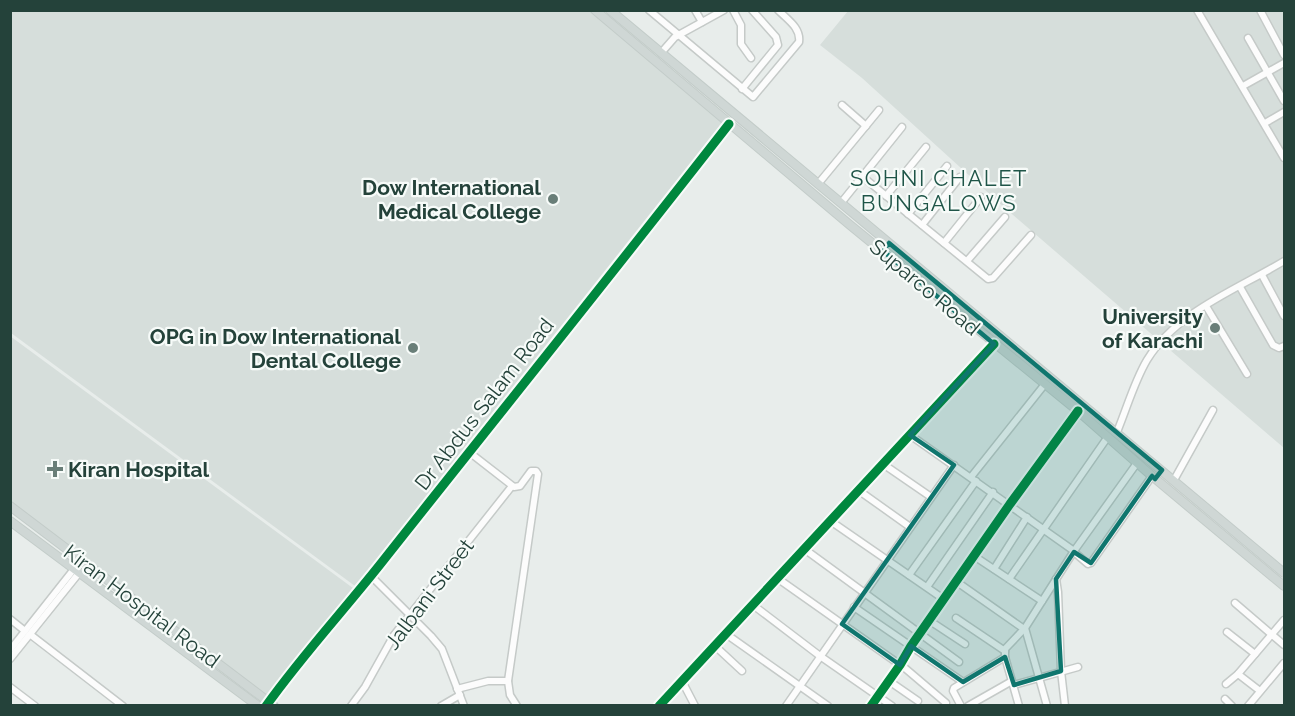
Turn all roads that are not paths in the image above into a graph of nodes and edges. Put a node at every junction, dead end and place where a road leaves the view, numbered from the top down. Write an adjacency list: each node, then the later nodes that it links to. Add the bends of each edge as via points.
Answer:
1 (594, 10): 20 (main road, Suparco Road)
2 (610, 10): 14 (main road, Suparco Road)
3 (649, 10): 12 (street)
4 (695, 10): 11 (street)
5 (724, 10): 11 (street)
6 (733, 10): 16 (street, via 741,26 741,44)
7 (752, 10): 22 (street, via 778,45)
8 (778, 10): 22 (street, via 797,29 799,42 755,96)
9 (1197, 10): 21 (street)
10 (1260, 10): 15 (street)
11 (702, 22): 12 (street)
12 (679, 35): 14 (street); 22 (street)
13 (1248, 38): 19 (street)
14 (661, 53): 18 (main road, Suparco Road)
15 (1284, 54)
16 (751, 58)
17 (1284, 63): 19 (street)
18 (676, 66): 20 (main road); 36 (main road, Suparco Road)
19 (1268, 72): 21 (street); 23 (street)
20 (670, 73): 28 (main road, Suparco Road)
21 (1243, 86): 27 (street)
22 (742, 89)
23 (1284, 101)
24 (842, 105): 29 (street)
25 (879, 110): 29 (street)
26 (1284, 112): 27 (street)
27 (1264, 123): 32 (street)
28 (729, 124): 46 (main road, Suparco Road); 64 (street, Dr Abdus Salam Road)
29 (866, 126): 36 (street)
30 (902, 127): 34 (street)
31 (926, 147): 37 (street)
32 (1284, 158)
33 (947, 166): 40 (street)
34 (863, 177): 37 (street); 39 (street)
35 (960, 177): 42 (street)
36 (818, 184): 39 (main road, Suparco Road)
37 (886, 196): 40 (street)
38 (981, 197): 45 (street)
39 (841, 203): 44 (main road, Suparco Road)
40 (908, 214): 42 (street)
41 (1005, 217): 47 (street)
42 (922, 225): 45 (street)
43 (1030, 235): 47 (street, via 990,280)
44 (889, 243): 46 (main road); 58 (main road, Suparco Road)
45 (944, 243): 47 (street)
46 (883, 251): 54 (main road, Suparco Road)
47 (967, 261)
48 (1282, 262): 49 (street); 50 (street)
49 (1284, 271)
50 (1262, 275): 51 (street); 53 (street)
51 (1240, 286): 52 (street); 55 (street, via 1273,345)
52 (1206, 306): 56 (street); 61 (street, via 1176,326 1149,357 1134,384)
53 (1284, 316)
54 (994, 344): 57 (main road, Suparco Road); 62 (street)
55 (1284, 346)
56 (1247, 374)
57 (1045, 384): 58 (main road, Suparco Road); 70 (street)
58 (1071, 400): 60 (main road, Suparco Road); 61 (main road, Suparco Road)
59 (1213, 410): 71 (street)
60 (1078, 411): 63 (main road, Suparco Road); 76 (street)
61 (1117, 432): 68 (main road, Suparco Road)
62 (909, 435): 66 (street); 67 (street)
63 (1107, 438): 65 (main road, Suparco Road); 82 (street)
64 (469, 452): 72 (street); 91 (street, Dr Abdus Salam Road)
65 (1137, 463): 69 (main road, Suparco Road); 84 (street)
66 (883, 464): 73 (street); 75 (street)
67 (954, 465): 70 (street); 75 (street)
68 (1162, 470): 69 (main road); 71 (main road, Suparco Road)
69 (1153, 477): 84 (street, via 1091,563); 96 (main road, Suparco Road)
70 (974, 479): 74 (street); 90 (street)
71 (1174, 480): 89 (main road, Suparco Road)
72 (512, 486): 106 (street, Jalbani Street); 134 (street, Jalbani Street, via 520,486 531,471 537,472)
73 (858, 490): 79 (street); 81 (street)
74 (993, 492): 76 (street); 97 (street)
75 (931, 497): 81 (street)
76 (1010, 504): 78 (street); 85 (street)
77 (10, 506): 99 (main road, Kiran Hospital Road)
78 (1027, 517): 82 (street); 87 (street)
79 (829, 520): 83 (street); 86 (street)
80 (10, 521): 88 (main road, Kiran Hospital Road)
81 (910, 527): 86 (street)
82 (1044, 529): 84 (street); 93 (street)
83 (803, 548): 92 (street); 98 (street)
84 (1074, 552): 94 (street)
85 (974, 556): 87 (street); 95 (street)
86 (888, 560): 90 (street); 98 (street)
87 (994, 569): 93 (street)
88 (76, 571): 102 (main road, Kiran Hospital Road); 114 (street)
89 (1284, 573)
90 (909, 575): 97 (street)
91 (371, 576): 106 (street); 148 (street, Dr Abdus Salam Road)
92 (777, 578): 104 (street); 111 (street)
93 (1009, 579): 101 (street)
94 (1056, 579): 101 (street); 131 (street)
95 (957, 582): 100 (street); 112 (street)
96 (1284, 586)
97 (927, 588): 100 (street)
98 (865, 592): 105 (street); 115 (street)
99 (127, 594): 102 (main road); 148 (main road, Kiran Hospital Road)
100 (945, 600): 110 (street)
101 (1042, 601): 112 (street)
102 (120, 602): 152 (main road, Kiran Hospital Road)
103 (1235, 603): 117 (street)
104 (753, 605): 116 (street); 125 (street)
105 (854, 607): 111 (street); 121 (street)
106 (411, 616): 142 (street, via 442,649); 153 (street, Jalbani Street, via 394,635)
107 (956, 618): 123 (street)
108 (10, 619): 114 (street)
109 (1284, 620): 117 (street)
110 (930, 621): 115 (street); 118 (street)
111 (842, 624): 125 (street); 128 (street)
112 (1025, 628): 123 (street); 133 (street)
113 (1227, 632): 124 (street)
114 (28, 633): 122 (street); 151 (street)
115 (921, 633): 121 (street); 126 (street)
116 (726, 634): 120 (street); 140 (street)
117 (1272, 634): 119 (street); 124 (street)
118 (966, 644)
119 (1284, 645)
120 (715, 646): 130 (street); 135 (street)
121 (911, 646): 128 (street); 137 (street)
122 (12, 654)
123 (1005, 654): 137 (street); 138 (street)
124 (1255, 654): 132 (street)
125 (820, 656): 140 (street); 145 (street)
126 (959, 662)
127 (1284, 663): 143 (street)
128 (900, 665): 136 (street); 149 (street)
129 (1078, 667): 131 (street)
130 (742, 671)
131 (1061, 671): 133 (street); 167 (street)
132 (1238, 674): 139 (street); 143 (street)
133 (1040, 677): 138 (street); 166 (street)
134 (508, 681): 142 (street, via 488,681); 156 (street, via 510,695)
135 (682, 681): 157 (street); 158 (street)
136 (889, 681): 145 (street); 147 (street)
137 (963, 681): 144 (street, via 953,689)
138 (1013, 683): 164 (street); 165 (street)
139 (1226, 684)
140 (800, 686): 159 (street); 160 (street)
141 (10, 687): 150 (street)
142 (459, 692): 154 (street); 155 (street)
143 (1260, 692): 169 (street)
144 (955, 695): 149 (street); 163 (street)
145 (878, 696): 161 (street); 162 (street)
146 (1225, 699): 168 (street)
147 (918, 701)
148 (270, 704)
149 (944, 704)
150 (35, 705)
151 (123, 705)
152 (258, 705)
153 (351, 705)
154 (441, 705)
155 (464, 705)
156 (517, 705)
157 (659, 705)
158 (695, 705)
159 (786, 705)
160 (828, 705)
161 (871, 705)
162 (892, 705)
163 (961, 705)
164 (968, 705)
165 (1017, 705)
166 (1047, 705)
167 (1065, 705)
168 (1232, 705)
169 (1248, 705)

